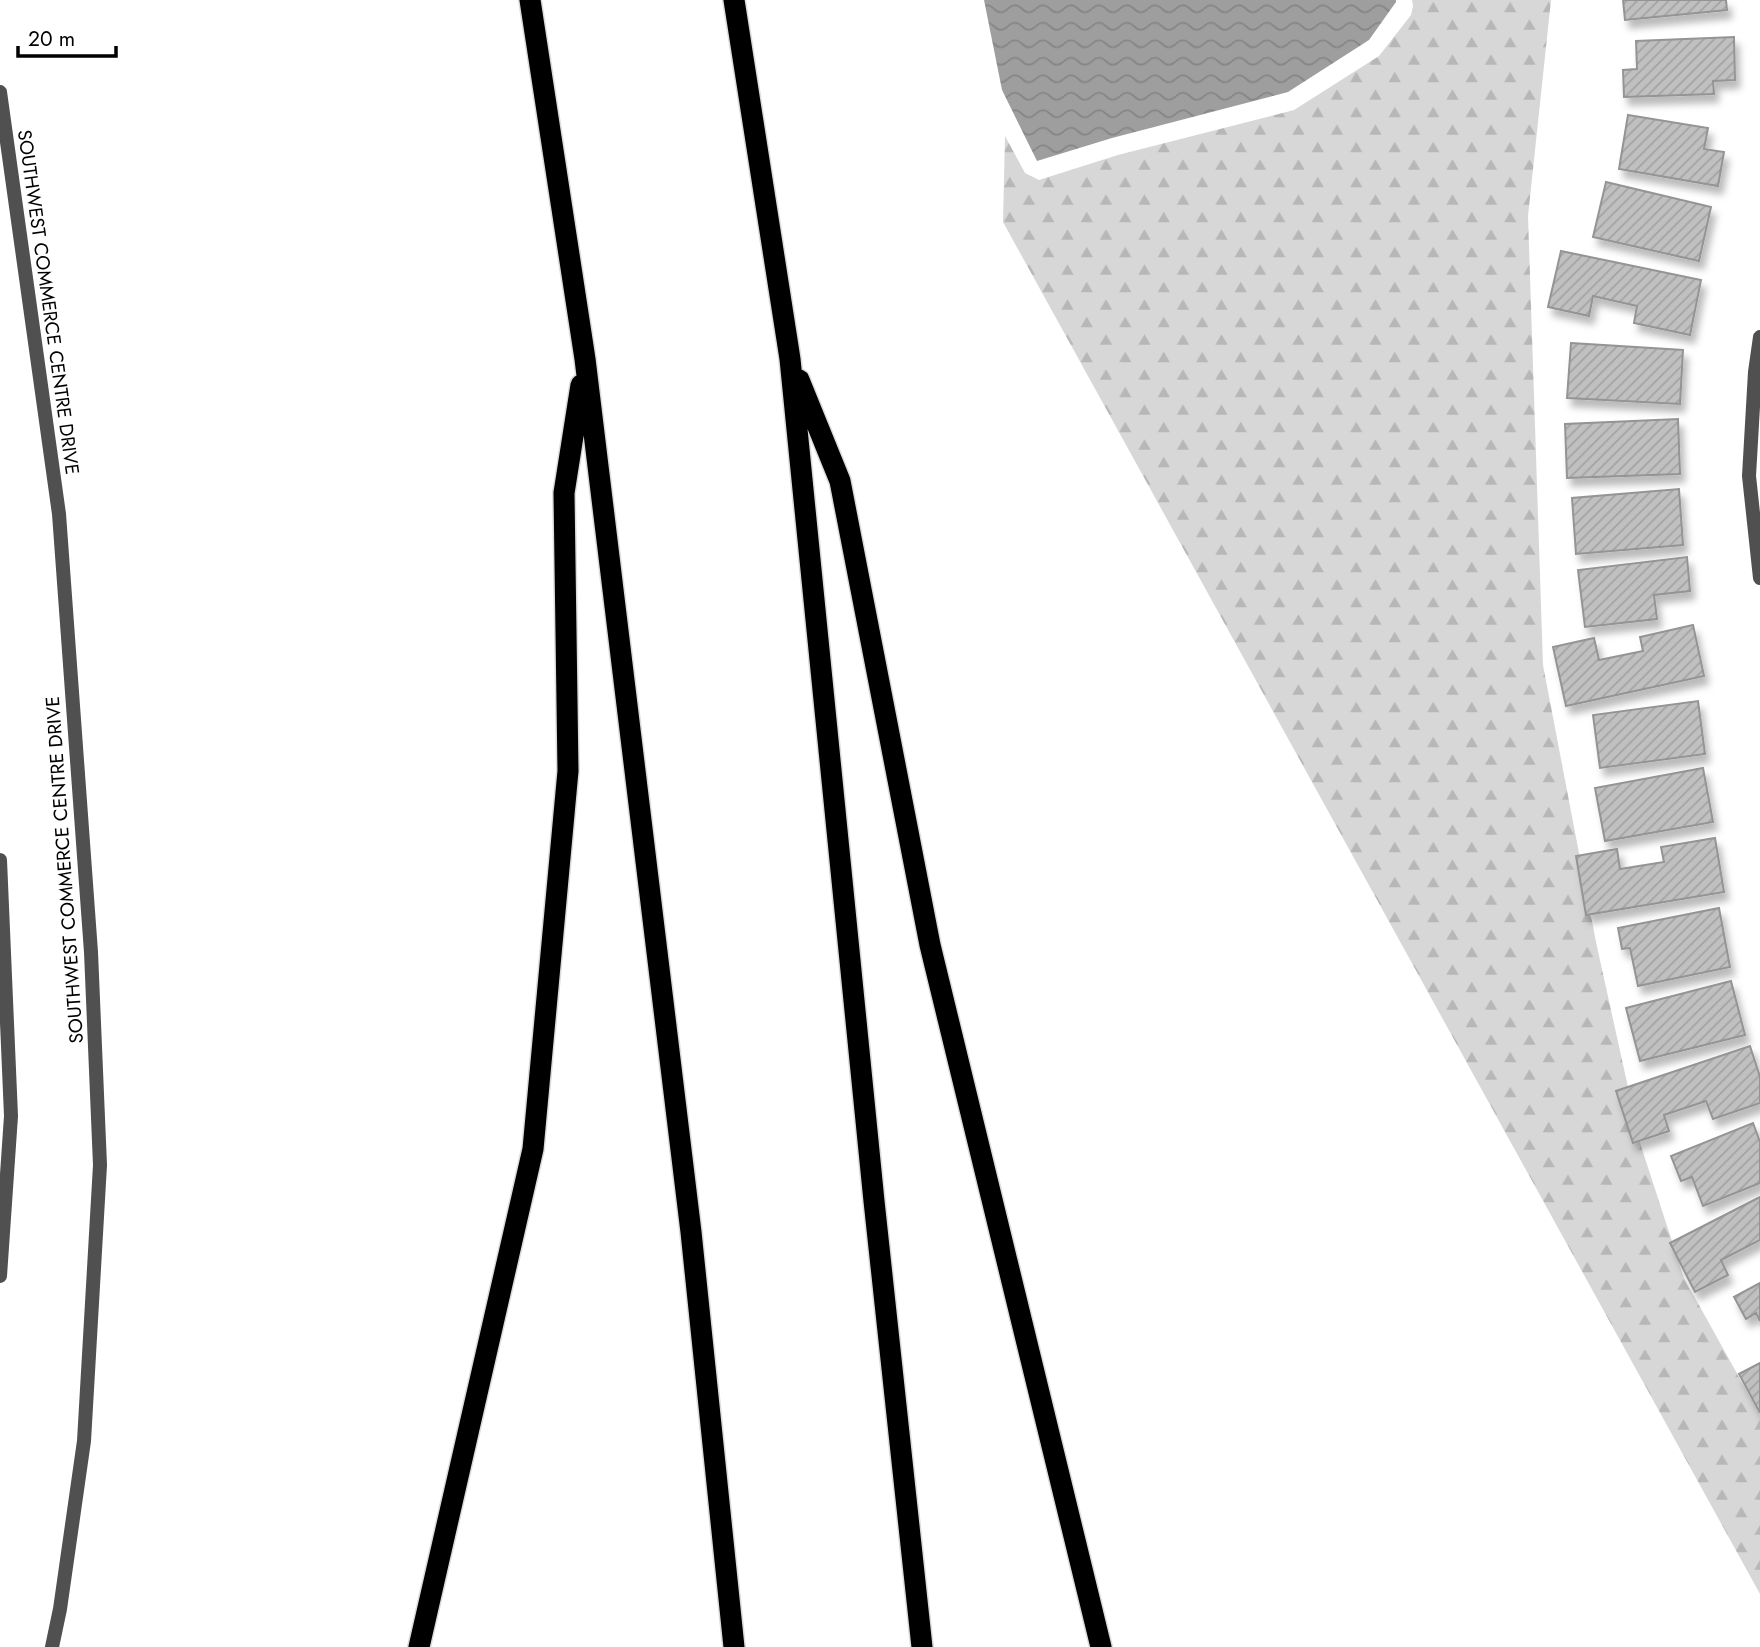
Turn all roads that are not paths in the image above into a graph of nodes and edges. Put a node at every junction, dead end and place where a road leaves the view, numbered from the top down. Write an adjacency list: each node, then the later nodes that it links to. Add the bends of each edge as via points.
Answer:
1 (530, 0): 5 (highway)
2 (734, 0): 6 (highway)
3 (0, 92): 10 (street, SOUTHWEST COMMERCE CENTRE DRIVE, via 59,514 91,952 100,1165 84,1441)
4 (1760, 337): 7 (street, via 1749,477)
5 (585, 359): 11 (highway, via 564,493 568,771 533,1149); 12 (highway, via 691,1232)
6 (790, 359): 13 (highway); 14 (highway, via 840,481 930,945)
7 (1760, 578)
8 (0, 860): 9 (street, via 11,1116)
9 (0, 1276)
10 (52, 1647)
11 (419, 1647)
12 (734, 1647)
13 (922, 1647)
14 (1101, 1647)

